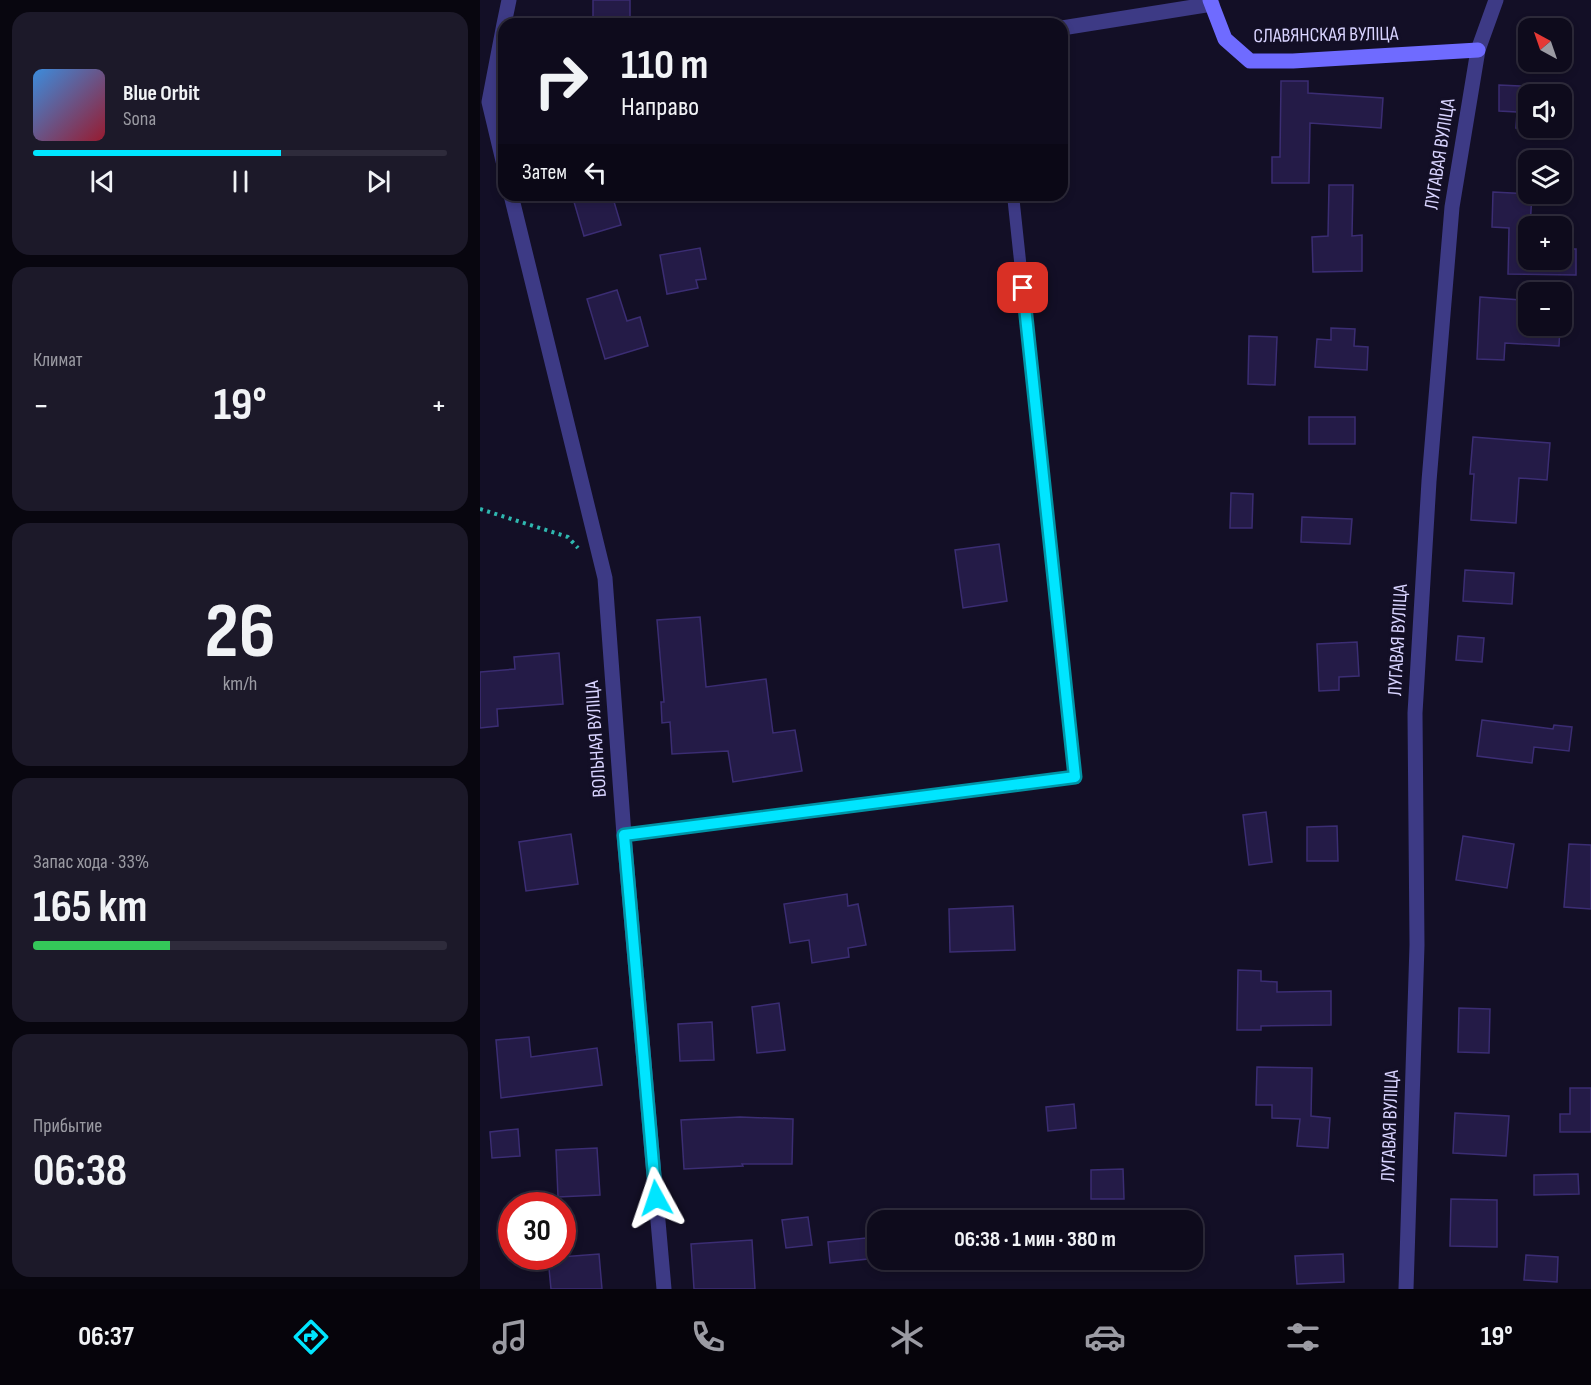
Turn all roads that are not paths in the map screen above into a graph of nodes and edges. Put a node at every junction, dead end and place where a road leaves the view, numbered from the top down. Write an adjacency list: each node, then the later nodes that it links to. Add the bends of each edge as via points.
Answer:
1 (509, 0): 4 (street)
2 (1496, 0): 6 (street, ЛУГАВАЯ ВУЛІЦА)
3 (1211, 2): 5 (street); 6 (street, СЛАВЯНСКАЯ ВУЛІЦА, via 1225,39 1250,61)
4 (505, 18)
5 (1068, 27)
6 (1478, 50): 14 (street, ЛУГАВАЯ ВУЛІЦА, via 1452,207 1415,713 1417,945)
7 (498, 59): 8 (street)
8 (491, 100): 9 (street)
9 (498, 135)
10 (512, 201): 12 (street, ВОЛЬНАЯ ВУЛІЦА, via 605,578)
11 (1014, 201): 12 (lane, via 1075,777)
12 (624, 835): 13 (street, ВОЛЬНАЯ ВУЛІЦА)
13 (664, 1289)
14 (1406, 1289)

